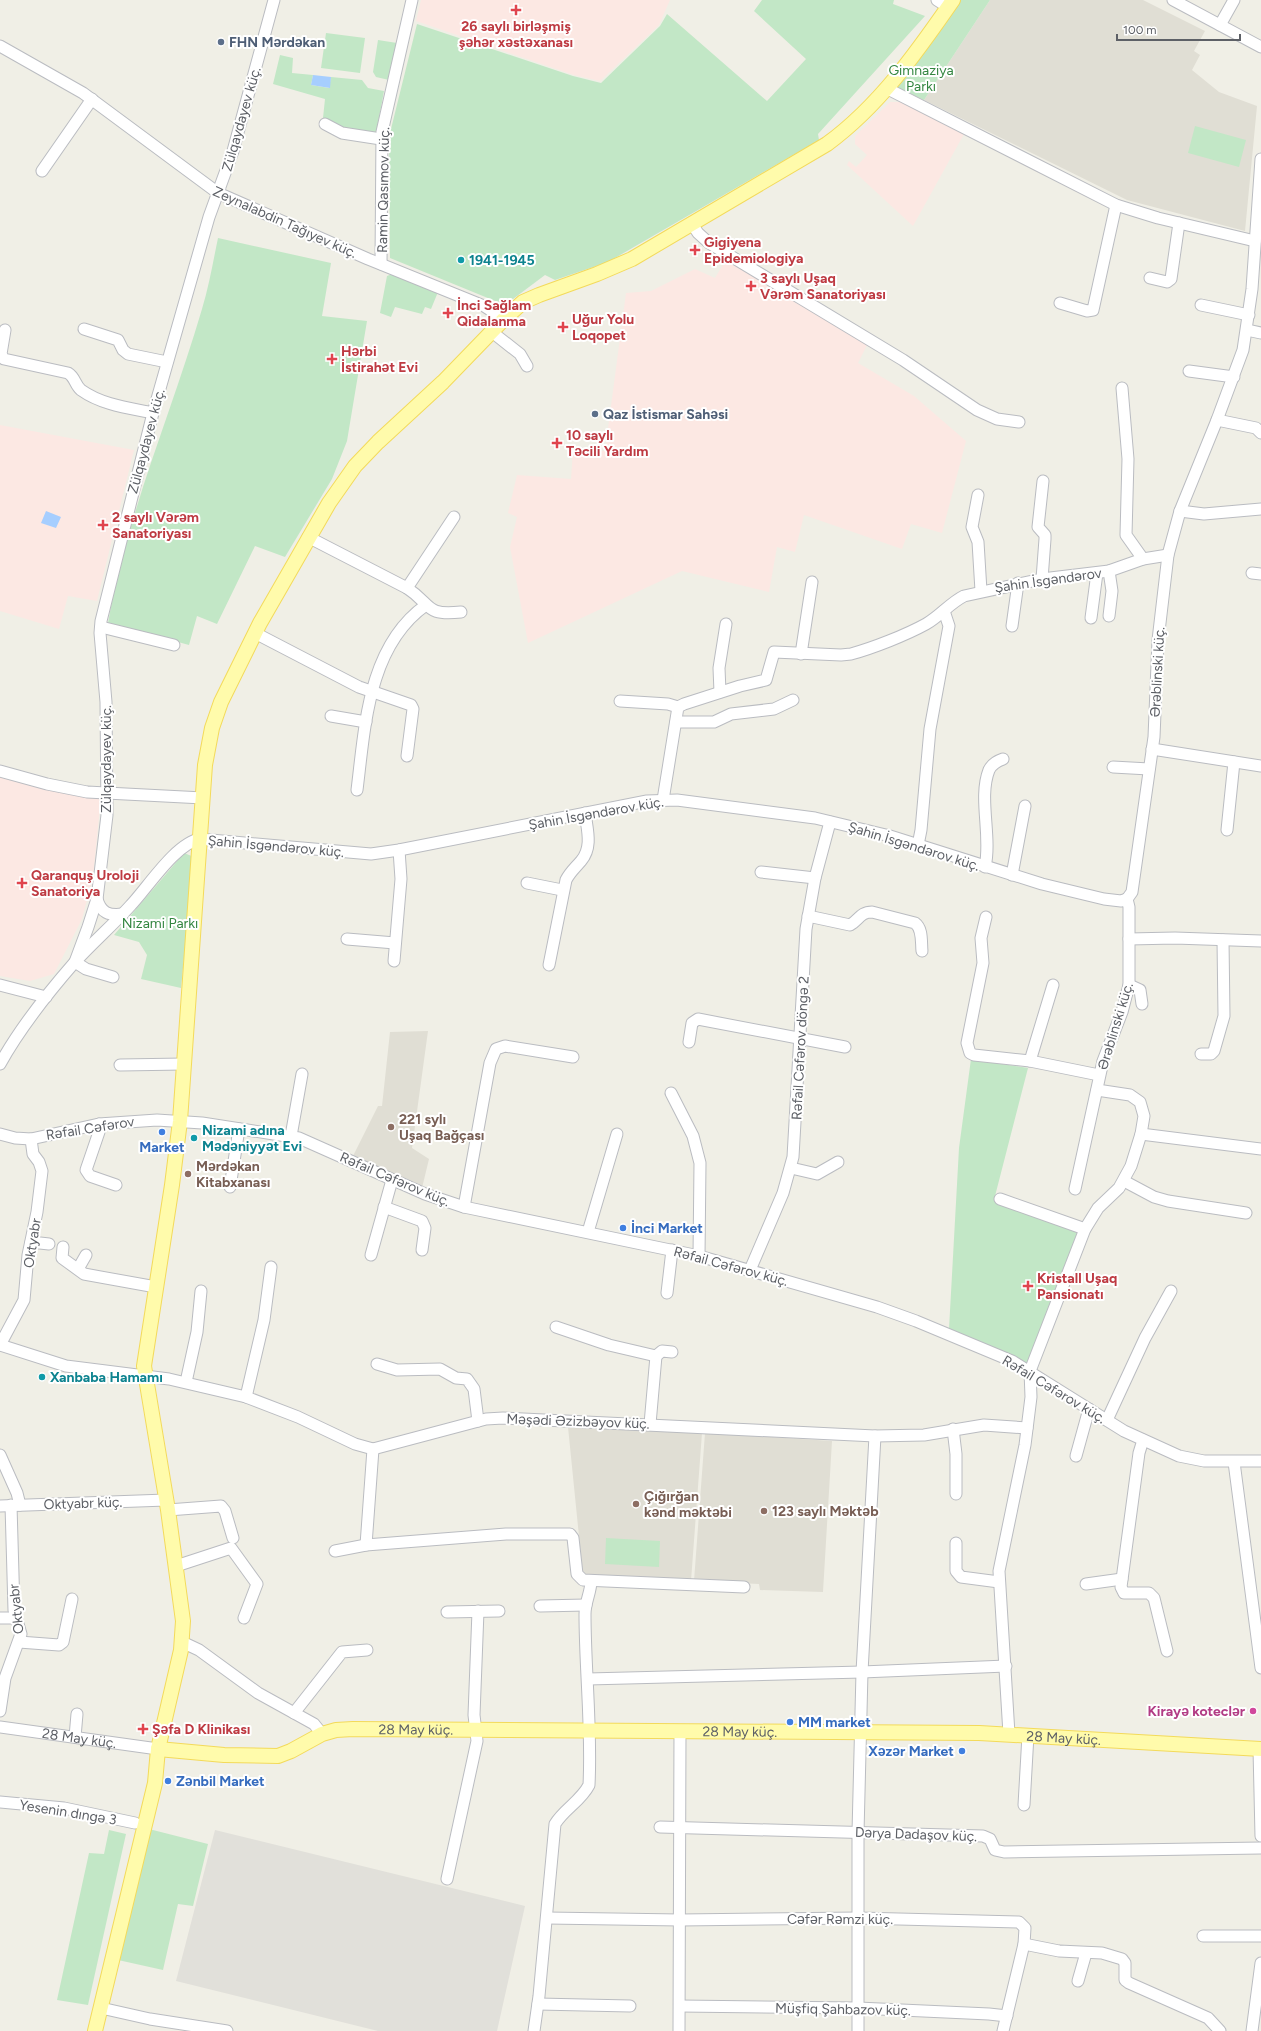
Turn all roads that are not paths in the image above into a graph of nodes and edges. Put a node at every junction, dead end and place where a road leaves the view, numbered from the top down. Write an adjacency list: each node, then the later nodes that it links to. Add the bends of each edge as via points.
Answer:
1 (274, 0): 16 (street, Zülqaydayev küç., via 231,158)
2 (412, 0): 12 (street, Ramin Qasımov küç.)
3 (1173, 0): 6 (street)
4 (1234, 0): 6 (street)
5 (946, 2): 9 (main road)
6 (1220, 25): 8 (street)
7 (0, 46): 10 (street, Zeynalabdin Tağıyev küç.)
8 (1261, 47)
9 (886, 88): 17 (street); 19 (main road, via 860,116 827,144)
10 (92, 99): 15 (street); 16 (street, Zeynalabdin Tağıyev küç.)
11 (325, 124): 12 (street, via 342,133)
12 (381, 139): 21 (street, Ramin Qasımov küç.)
13 (1261, 159): 14 (street, Ərəblinski küç.)
14 (1261, 166): 20 (street, Ərəblinski küç.)
15 (42, 171)
16 (218, 193): 21 (street, Zeynalabdin Tağıyev küç.); 32 (street, Zülqaydayev küç.)
17 (1116, 205): 18 (street); 23 (street, via 1093,310 1087,311)
18 (1179, 223): 20 (street); 22 (street, via 1171,279 1167,282)
19 (692, 224): 26 (main road, via 619,265 531,298); 39 (street, via 709,244 903,360 977,410 997,419)
20 (1255, 241): 25 (street, Ərəblinski küç.)
21 (381, 264): 26 (street, Zeynalabdin Tağıyev küç., via 484,306)
22 (1150, 278)
23 (1060, 302)
24 (1201, 305): 25 (street)
25 (1249, 315): 29 (street, Ərəblinski küç.)
26 (504, 319): 30 (main road)
27 (84, 329): 32 (street, via 118,340 128,354)
28 (6, 330): 37 (street, via 1,354 4,359 68,373 80,389 100,401)
29 (1246, 330): 31 (street); 35 (street, Ərəblinski küç.)
30 (492, 332): 33 (street, via 520,354); 46 (main road, via 361,460 338,489)
31 (1261, 334)
32 (167, 362): 37 (street, Zülqaydayev küç.)
33 (527, 366)
34 (1189, 371): 35 (street)
35 (1234, 377): 38 (street, Ərəblinski küç.)
36 (1122, 388): 48 (street, via 1128,459 1126,535)
37 (153, 413): 63 (street, Zülqaydayev küç.)
38 (1217, 420): 40 (street, via 1256,428); 44 (street, Ərəblinski küç.)
39 (1019, 422)
40 (1261, 433)
41 (1043, 481): 51 (street, via 1038,527 1045,535)
42 (978, 495): 55 (street, via 972,527 978,542)
43 (1261, 509): 44 (street, via 1204,514)
44 (1180, 511): 47 (street, Ərəblinski küç.)
45 (454, 517): 54 (street)
46 (308, 537): 54 (street); 64 (main road)
47 (1168, 554): 48 (street, Şahin İsgəndərov); 75 (street, Ərəblinski küç., via 1158,640)
48 (1143, 559): 49 (street, Şahin İsgəndərov)
49 (1109, 572): 50 (street, Şahin İsgəndərov); 59 (street, via 1112,591)
50 (1096, 573): 51 (street, Şahin İsgəndərov); 60 (street)
51 (1042, 579): 53 (street, Şahin İsgəndərov)
52 (812, 582): 66 (street)
53 (1018, 583): 55 (street, Şahin İsgəndərov); 62 (street)
54 (407, 588): 56 (street, via 417,594)
55 (981, 591): 57 (street, Şahin İsgəndərov, via 955,600)
56 (426, 605): 58 (street, via 439,613); 67 (street, via 408,619 390,644)
57 (944, 611): 66 (street, Şahin İsgəndərov, via 925,625 862,651 841,655); 92 (street, via 949,626 930,729)
58 (461, 612)
59 (1109, 616)
60 (1091, 618)
61 (726, 624): 68 (street, via 719,668)
62 (1012, 626)
63 (101, 627): 65 (street); 84 (street, Zülqaydayev küç.)
64 (255, 633): 67 (street); 85 (main road, via 212,728 206,758)
65 (174, 645)
66 (801, 654): 68 (street, Şahin İsgəndərov, via 774,652 766,680)
67 (372, 692): 73 (street); 76 (street, via 411,705 413,709)
68 (720, 692): 71 (street, Şahin İsgəndərov)
69 (793, 700): 74 (street, via 774,709 731,714 714,722)
70 (620, 702): 71 (street, via 668,704)
71 (678, 707): 74 (street)
72 (331, 716): 73 (street)
73 (366, 722): 83 (street)
74 (676, 722): 86 (street)
75 (1152, 750): 78 (street); 81 (street, Ərəblinski küç.)
76 (407, 756)
77 (1003, 759): 94 (street, via 992,766 987,781 988,850)
78 (1234, 762): 79 (street); 90 (street)
79 (1261, 766)
80 (1113, 767): 81 (street)
81 (1150, 769): 101 (street, Ərəblinski küç., via 1132,892)
82 (0, 771): 84 (street, via 47,784)
83 (357, 790)
84 (108, 794): 85 (street); 100 (street, Zülqaydayev küç.)
85 (203, 798): 91 (main road)
86 (663, 800): 88 (street, Şahin İsgəndərov küç.); 89 (street, Şahin İsgəndərov küç., via 796,815)
87 (1025, 806): 96 (street)
88 (585, 813): 93 (street, Şahin İsgəndərov küç.); 99 (street, via 589,840 587,854 570,872)
89 (830, 822): 92 (street, Şahin İsgəndərov küç., via 878,832); 97 (street, Rəfail Cəfərov döngə 2)
90 (1227, 830)
91 (200, 839): 93 (street, Şahin İsgəndərov küç., via 371,854); 102 (street, via 190,841 177,852); 127 (main road)
92 (918, 845): 94 (street, Şahin İsgəndərov küç.)
93 (399, 850): 109 (street, via 402,879)
94 (984, 867): 96 (street, Şahin İsgəndərov küç.)
95 (761, 872): 97 (street)
96 (1012, 875): 101 (street, Şahin İsgəndərov küç., via 1078,894 1116,901)
97 (815, 878): 103 (street, Rəfail Cəfərov döngə 2)
98 (527, 883): 99 (street)
99 (562, 890): 113 (street)
100 (96, 899): 102 (street, via 100,909 106,913); 112 (street, Zülqaydayev küç.)
101 (1127, 899): 106 (street, Ərəblinski küç.)
102 (123, 914): 112 (street)
103 (808, 916): 110 (street, via 850,925 865,912 872,912 915,923 920,931); 120 (street, Rəfail Cəfərov döngə 2)
104 (986, 917): 125 (street, via 981,938 983,963 967,1048 974,1055)
105 (347, 939): 109 (street)
106 (1128, 939): 107 (street); 117 (street, Ərəblinski küç.)
107 (1223, 940): 108 (street); 123 (street, via 1224,1016 1214,1051 1211,1054)
108 (1261, 941)
109 (396, 943): 111 (street)
110 (922, 951)
111 (394, 961)
112 (75, 962): 114 (street, via 86,969); 118 (street)
113 (549, 965)
114 (113, 977)
115 (0, 985): 118 (street)
116 (1053, 985): 125 (street)
117 (1129, 985): 119 (street, via 1140,990); 130 (street, Ərəblinski küç.)
118 (46, 997): 126 (street)
119 (1142, 1004)
120 (800, 1038): 121 (street, via 698,1019 692,1023); 122 (street); 143 (street, Rəfail Cəfərov döngə 2)
121 (689, 1042)
122 (845, 1047)
123 (1201, 1054)
124 (573, 1057): 151 (street, via 505,1046 496,1049 490,1063)
125 (1030, 1061): 130 (street)
126 (0, 1064)
127 (184, 1064): 128 (street); 133 (main road)
128 (120, 1065)
129 (302, 1074): 139 (street)
130 (1099, 1075): 131 (street, Ərəblinski küç.)
131 (1097, 1090): 138 (street, via 1130,1095 1140,1102 1144,1116); 148 (street, Ərəblinski küç.)
132 (672, 1093): 162 (street, via 693,1136 700,1163)
133 (180, 1121): 134 (street, Rəfail Cəfərov, via 150,1120); 135 (street, Rəfail Cəfərov küç.); 166 (main road)
134 (100, 1124): 140 (street, Rəfail Cəfərov); 146 (street, via 87,1165 87,1173 96,1179)
135 (240, 1129): 139 (street, Rəfail Cəfərov küç.); 147 (street)
136 (0, 1134): 140 (street, Rəfail Cəfərov, via 14,1138)
137 (617, 1134): 154 (street)
138 (1142, 1134): 141 (street); 145 (street)
139 (291, 1136): 144 (street, Rəfail Cəfərov küç., via 321,1146)
140 (31, 1138): 155 (street, Oktyabr, via 32,1154 42,1171)
141 (1261, 1149)
142 (838, 1162): 143 (street, via 817,1174)
143 (791, 1168): 165 (street, Rəfail Cəfərov döngə 2)
144 (392, 1180): 150 (street); 151 (street, Rəfail Cəfərov küç.)
145 (1124, 1181): 152 (street, via 1154,1197 1168,1201); 153 (street, via 1098,1208)
146 (116, 1185)
147 (230, 1187)
148 (1075, 1189)
149 (1000, 1199): 153 (street)
150 (384, 1207): 158 (street, via 422,1221 426,1228); 161 (street)
151 (464, 1207): 154 (street, Rəfail Cəfərov küç., via 528,1222)
152 (1246, 1213)
153 (1085, 1229): 175 (street)
154 (588, 1232): 159 (street, Rəfail Cəfərov küç.)
155 (30, 1242): 156 (street); 171 (street, Oktyabr, via 24,1300)
156 (49, 1244)
157 (62, 1247): 164 (street, via 62,1258)
158 (422, 1250)
159 (672, 1250): 162 (street, Rəfail Cəfərov küç.); 169 (street)
160 (86, 1255): 164 (street)
161 (371, 1255)
162 (699, 1256): 165 (street, Rəfail Cəfərov küç.)
163 (271, 1267): 179 (street, via 264,1320)
164 (78, 1269): 166 (street, via 84,1274)
165 (750, 1270): 175 (street, Rəfail Cəfərov küç., via 916,1320 1012,1361)
166 (156, 1286): 176 (main road)
167 (201, 1291): 177 (street, via 197,1332)
168 (1171, 1291): 182 (street, via 1145,1338)
169 (666, 1294)
170 (556, 1327): 173 (street, via 609,1345)
171 (0, 1345): 176 (street, via 66,1366)
172 (672, 1352): 173 (street, via 662,1351)
173 (656, 1356): 184 (street)
174 (377, 1364): 183 (street, via 397,1370 440,1369 456,1378 467,1379 474,1389)
175 (1030, 1372): 178 (street, Rəfail Cəfərov küç.); 180 (street)
176 (145, 1375): 177 (street); 196 (main road)
177 (186, 1382): 179 (street)
178 (1054, 1387): 180 (street, via 1047,1384 1039,1386); 181 (street, Rəfail Cəfərov küç.)
179 (246, 1397): 189 (street, via 298,1417 355,1444)
180 (1031, 1397): 185 (street)
181 (1089, 1409): 182 (street, Rəfail Cəfərov küç.); 191 (street)
182 (1107, 1420): 188 (street, Rəfail Cəfərov küç.)
183 (478, 1421): 184 (street, Məşədi Əzizbəyov küç., via 503,1418); 189 (street, Məşədi Əzizbəyov küç.)
184 (650, 1424): 187 (street, Məşədi Əzizbəyov küç.)
185 (1027, 1428): 186 (street, Məşədi Əzizbəyov küç., via 995,1425); 204 (street)
186 (953, 1429): 187 (street, Məşədi Əzizbəyov küç., via 924,1435); 194 (street, via 956,1449)
187 (875, 1436): 222 (street)
188 (1143, 1440): 193 (street, Rəfail Cəfərov küç., via 1186,1458 1204,1462); 202 (street, via 1139,1453)
189 (373, 1449): 199 (street)
190 (0, 1455): 195 (street, Oktyabr, via 17,1493)
191 (1076, 1456)
192 (1261, 1461): 193 (street, Rəfail Cəfərov küç.)
193 (1234, 1462): 221 (street)
194 (956, 1494)
195 (10, 1505): 196 (street, Oktyabr küç.); 214 (street, Oktyabr, via 13,1600)
196 (167, 1505): 197 (street, Oktyabr küç., via 221,1506); 201 (main road)
197 (233, 1538)
198 (956, 1543): 204 (street, via 956,1571 961,1577)
199 (366, 1545): 200 (street); 203 (street, via 506,1534 570,1534 573,1538 577,1574 583,1580)
200 (335, 1551)
201 (176, 1566): 215 (street, via 231,1548 257,1584); 217 (main road, via 183,1620)
202 (1122, 1580): 205 (street); 219 (street, via 1121,1587 1124,1593 1148,1593 1154,1598)
203 (591, 1581): 206 (street); 208 (street)
204 (999, 1582): 220 (street)
205 (1086, 1584)
206 (744, 1587)
207 (72, 1599): 216 (street, via 63,1642 59,1645)
208 (586, 1605): 209 (street); 223 (street)
209 (540, 1606)
210 (478, 1611): 211 (street); 212 (street); 228 (street, via 474,1715)
211 (499, 1611)
212 (447, 1612)
213 (0, 1618): 214 (street)
214 (16, 1618): 216 (street, Oktyabr, via 21,1634)
215 (244, 1618)
216 (19, 1642): 224 (street, Oktyabr, via 5,1678)
217 (182, 1642): 225 (street, via 199,1650 258,1694); 236 (main road)
218 (367, 1650): 225 (street, via 342,1652)
219 (1167, 1651)
220 (1006, 1666): 222 (street); 233 (street)
221 (1261, 1668)
222 (862, 1672): 223 (street); 231 (street)
223 (588, 1679): 229 (street)
224 (0, 1710)
225 (294, 1713): 232 (street, via 314,1724)
226 (77, 1714): 235 (street)
227 (0, 1726): 235 (street, 28 May küç.)
228 (476, 1729): 229 (main road, 28 May küç.); 232 (main road, 28 May küç., via 353,1729); 246 (street, via 476,1746)
229 (589, 1730): 230 (main road, 28 May küç.); 247 (street, via 589,1785 555,1824)
230 (680, 1731): 231 (main road, 28 May küç.); 242 (street)
231 (861, 1733): 233 (main road, 28 May küç.); 243 (street)
232 (322, 1734): 236 (main road, 28 May küç., via 278,1756 224,1755)
233 (1009, 1734): 234 (main road, 28 May küç.)
234 (1028, 1735): 237 (main road, 28 May küç.); 239 (street)
235 (75, 1737): 236 (street, 28 May küç.)
236 (158, 1749): 240 (main road); 259 (main road, via 155,1783)
237 (1260, 1749): 244 (street)
238 (0, 1802): 240 (street, Yesenin dıngə 3, via 64,1808)
239 (1024, 1805)
240 (135, 1823): 262 (main road)
241 (660, 1827): 242 (street, Dərya Dadaşov küç.)
242 (679, 1827): 243 (street, Dərya Dadaşov küç.); 249 (street)
243 (858, 1832): 245 (street, Dərya Dadaşov küç., via 983,1836 990,1839 995,1850 1004,1852); 248 (street)
244 (1261, 1836)
245 (1261, 1848)
246 (447, 1879)
247 (547, 1918): 249 (street, Cəfər Rəmzi küç.); 256 (street)
248 (859, 1918): 249 (street, Cəfər Rəmzi küç.); 252 (street, Cəfər Rəmzi küç., via 1015,1921 1023,1924 1025,1928); 260 (street)
249 (680, 1920): 258 (street)
250 (1203, 1936): 251 (street)
251 (1261, 1936)
252 (1024, 1944): 253 (street); 261 (street, Cəfər Rəmzi küç.)
253 (1086, 1953): 255 (street); 269 (street, via 1102,1953 1122,1959 1125,1963 1125,1980 1129,1983 1208,2018)
254 (1261, 1963): 270 (street)
255 (1078, 1981)
256 (538, 2004): 257 (street); 265 (street)
257 (630, 2006)
258 (680, 2006): 260 (street, Müşfiq Şahbazov küç.); 266 (street)
259 (101, 2008): 263 (main road); 264 (street, via 150,2019)
260 (858, 2008): 261 (street, Müşfiq Şahbazov küç.); 267 (street)
261 (1007, 2016): 268 (street, Cəfər Rəmzi küç.)
262 (88, 2031)
263 (96, 2031)
264 (227, 2031)
265 (534, 2031)
266 (679, 2031)
267 (858, 2031)
268 (1003, 2031)
269 (1220, 2031)
270 (1252, 2031)

